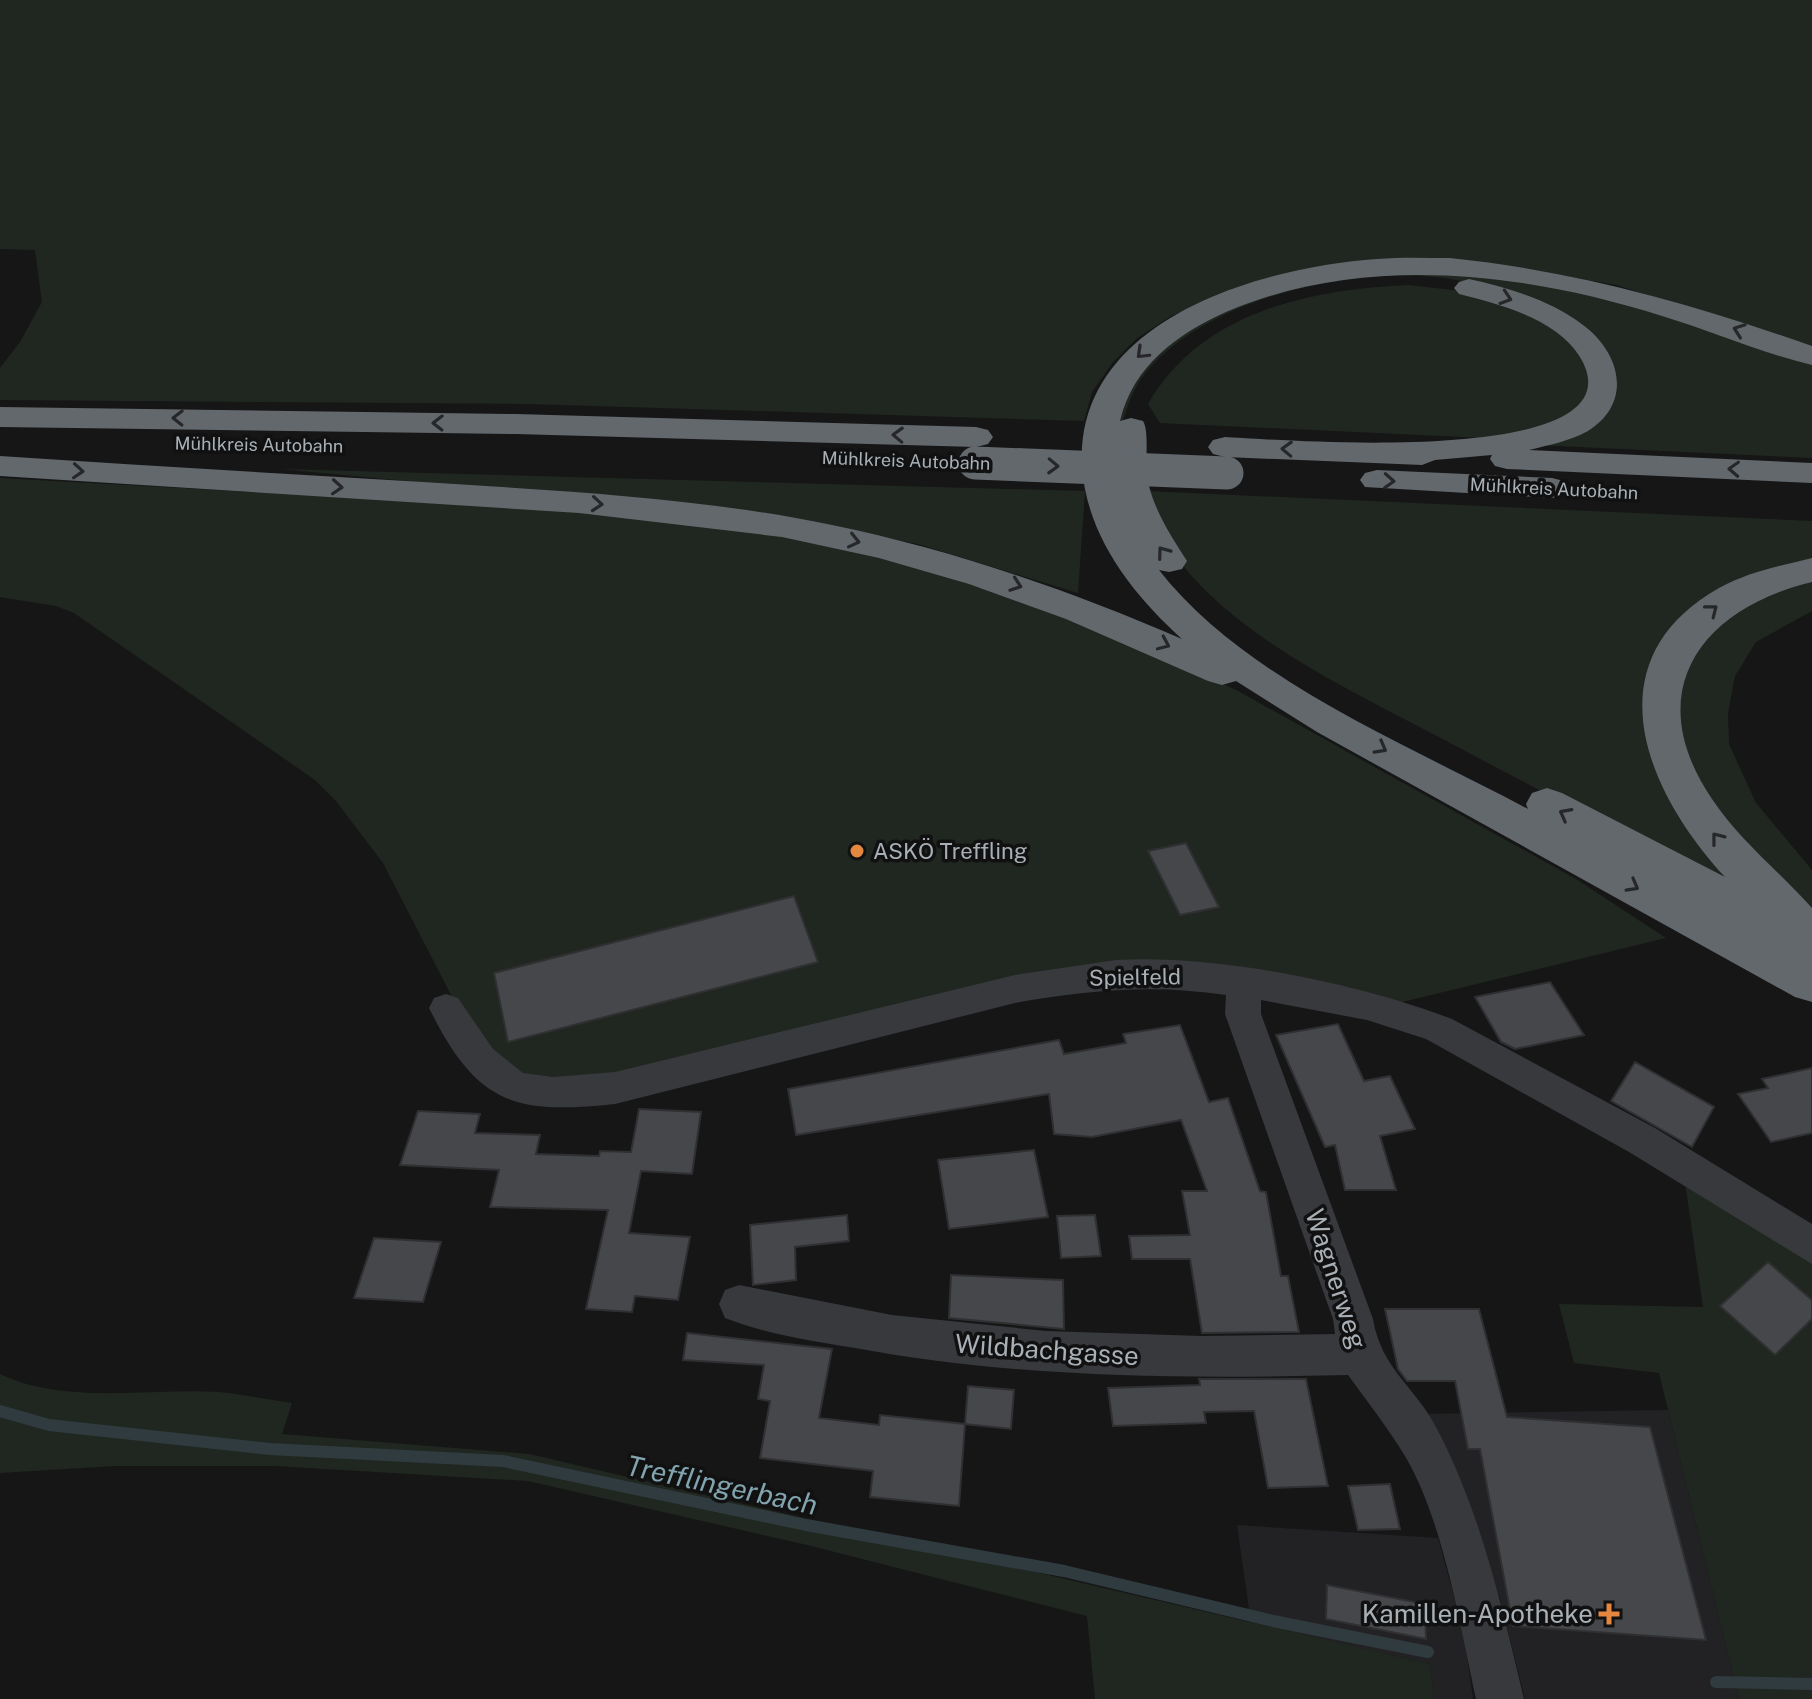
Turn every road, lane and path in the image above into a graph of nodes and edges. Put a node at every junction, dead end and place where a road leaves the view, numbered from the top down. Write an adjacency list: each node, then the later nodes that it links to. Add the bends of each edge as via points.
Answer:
1 (1812, 356): 11 (highway, one-way to 11, via 1583,283 1443,267 1362,270 1281,284 1210,308 1156,340 1121,376 1100,429 1099,483 1111,519 1128,554 1177,612 1207,639)
2 (0, 417): 4 (highway, Mühlkreis Autobahn, one-way to 2, via 469,423)
3 (0, 442): 4 (highway, Mühlkreis Autobahn)
4 (976, 450): 6 (highway, Mühlkreis Autobahn, bridge)
5 (1392, 453): 6 (highway, Mühlkreis Autobahn, one-way to 6); 8 (highway, Mühlkreis Autobahn, one-way to 5); 13 (highway, one-way to 5, via 1313,679 1257,643 1195,592 1156,544 1127,463 1129,435 1151,382 1188,344 1250,311 1327,290 1406,282 1511,299 1558,321 1579,337 1599,365 1601,396 1581,421 1564,430 1511,443)
6 (1226, 460): 9 (highway, Mühlkreis Autobahn, one-way to 9)
7 (0, 466): 11 (highway, one-way to 11, via 632,507 831,535 965,569 1066,603)
8 (1812, 473)
9 (1812, 501)
10 (1812, 570): 12 (highway, one-way to 10, via 1712,832 1686,793 1661,720 1670,657 1687,631 1713,607 1753,585)
11 (1312, 710): 15 (highway, one-way to 15)
12 (1812, 935)
13 (1812, 944)
14 (1244, 983): 16 (street, Spielfeld, via 1134,972 1071,979 615,1088 572,1093 526,1092 497,1078 474,1055); 17 (street, Spielfeld, via 1368,1005 1439,1029 1642,1140); 19 (street, Wagnerweg, via 1243,1014 1353,1319)
15 (1812, 983)
16 (446, 1008)
17 (1812, 1246)
18 (739, 1304): 19 (street, Wildbachgasse, via 875,1333 1046,1353 1223,1358)
19 (1358, 1354): 20 (street, Wagnerweg, via 1421,1442 1441,1484 1476,1595)
20 (1500, 1699)

